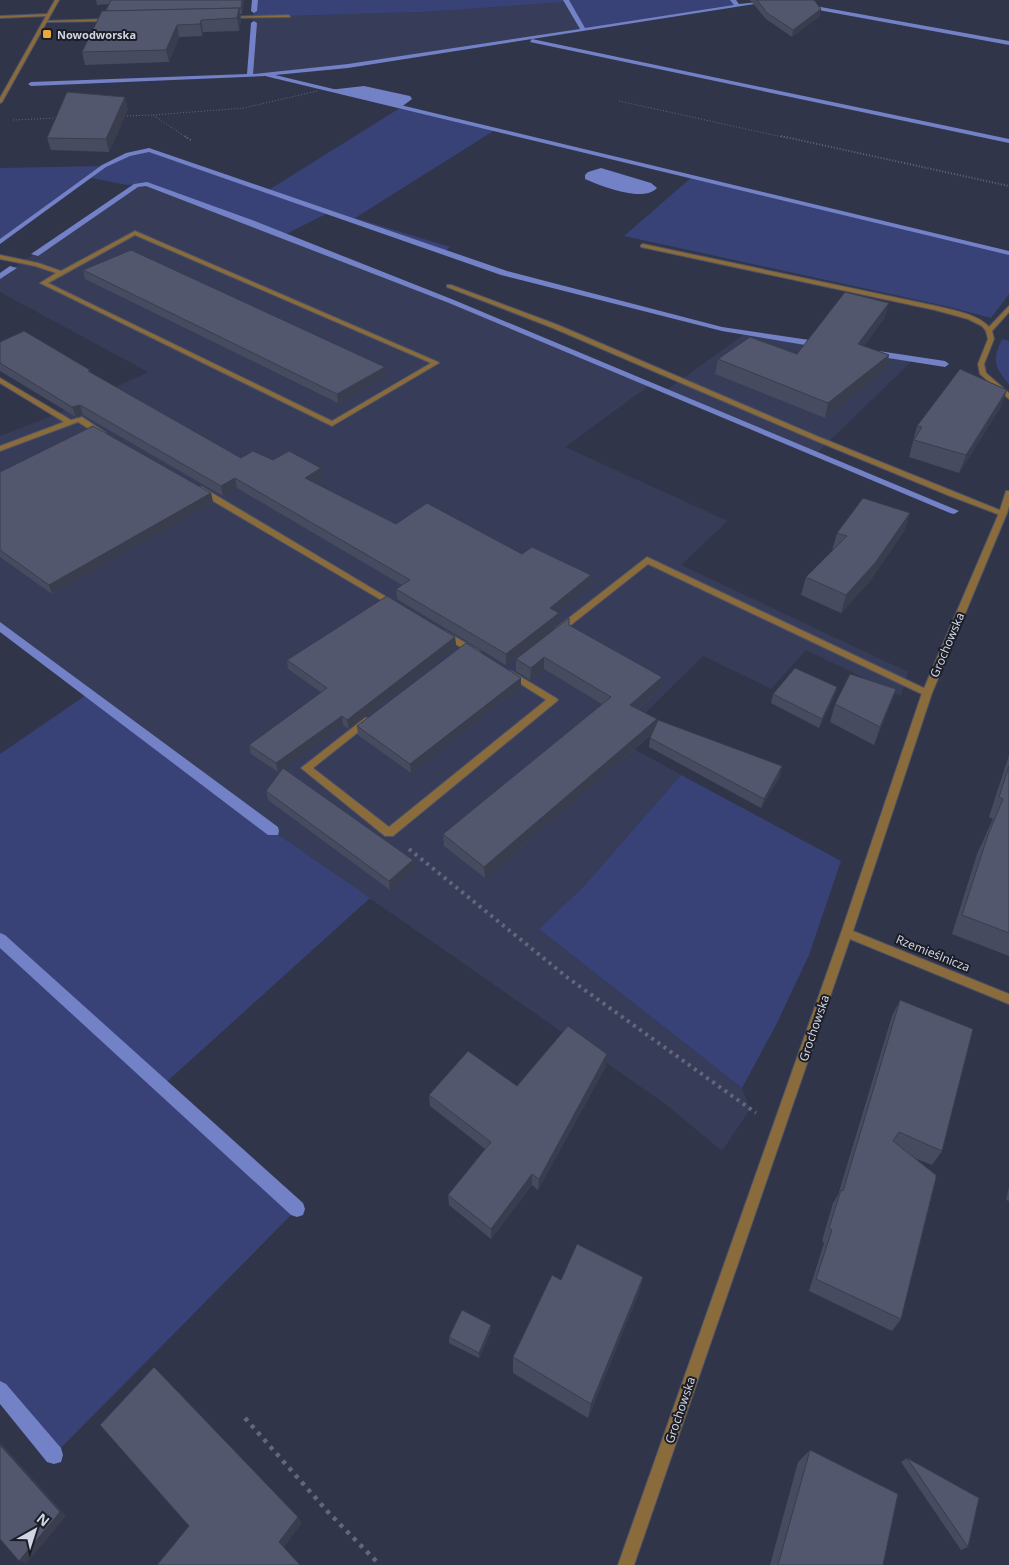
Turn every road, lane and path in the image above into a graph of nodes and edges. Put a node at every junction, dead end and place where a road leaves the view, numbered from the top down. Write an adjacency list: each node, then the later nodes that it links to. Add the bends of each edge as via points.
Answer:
1 (57, 0): 2 (street)
2 (48, 15): 4 (street); 7 (street)
3 (289, 16): 5 (street)
4 (0, 17)
5 (224, 17)
6 (116, 20): 7 (street)
7 (45, 21): 10 (street)
8 (317, 91): 11 (path, via 244,108)
9 (619, 101): 16 (path)
10 (0, 102)
11 (153, 115): 12 (path); 15 (path)
12 (115, 116)
13 (67, 118): 14 (path)
14 (10, 120)
15 (192, 141)
16 (1009, 186)
17 (643, 246): 22 (street, via 936,308 970,318)
18 (0, 256): 19 (street)
19 (61, 273): 19 (street, via 135,233 436,363 332,424 43,283)
20 (449, 286): 30 (street, via 527,314 833,446)
21 (1009, 308): 22 (street)
22 (989, 331): 24 (street, via 991,339 981,364 983,374)
23 (0, 380): 25 (street)
24 (1009, 397)
25 (71, 423): 26 (street, via 79,419); 27 (street)
26 (112, 438)
27 (0, 449)
28 (188, 482): 31 (street)
29 (1009, 493): 30 (street, Grochowska)
30 (1003, 513): 36 (street, Grochowska)
31 (408, 612)
32 (433, 627): 34 (street, via 462,649)
33 (554, 634): 36 (street, via 647,560)
34 (482, 656)
35 (515, 665): 38 (street, via 507,671 553,700)
36 (927, 693): 39 (street, Grochowska)
37 (374, 716): 38 (street, via 306,768)
38 (389, 833): 41 (path, via 568,978)
39 (847, 933): 40 (street, Rzemieślnicza); 41 (street, Grochowska)
40 (1009, 999)
41 (778, 1129): 44 (street, Grochowska)
42 (245, 1418): 43 (path)
43 (380, 1565)
44 (626, 1565)

